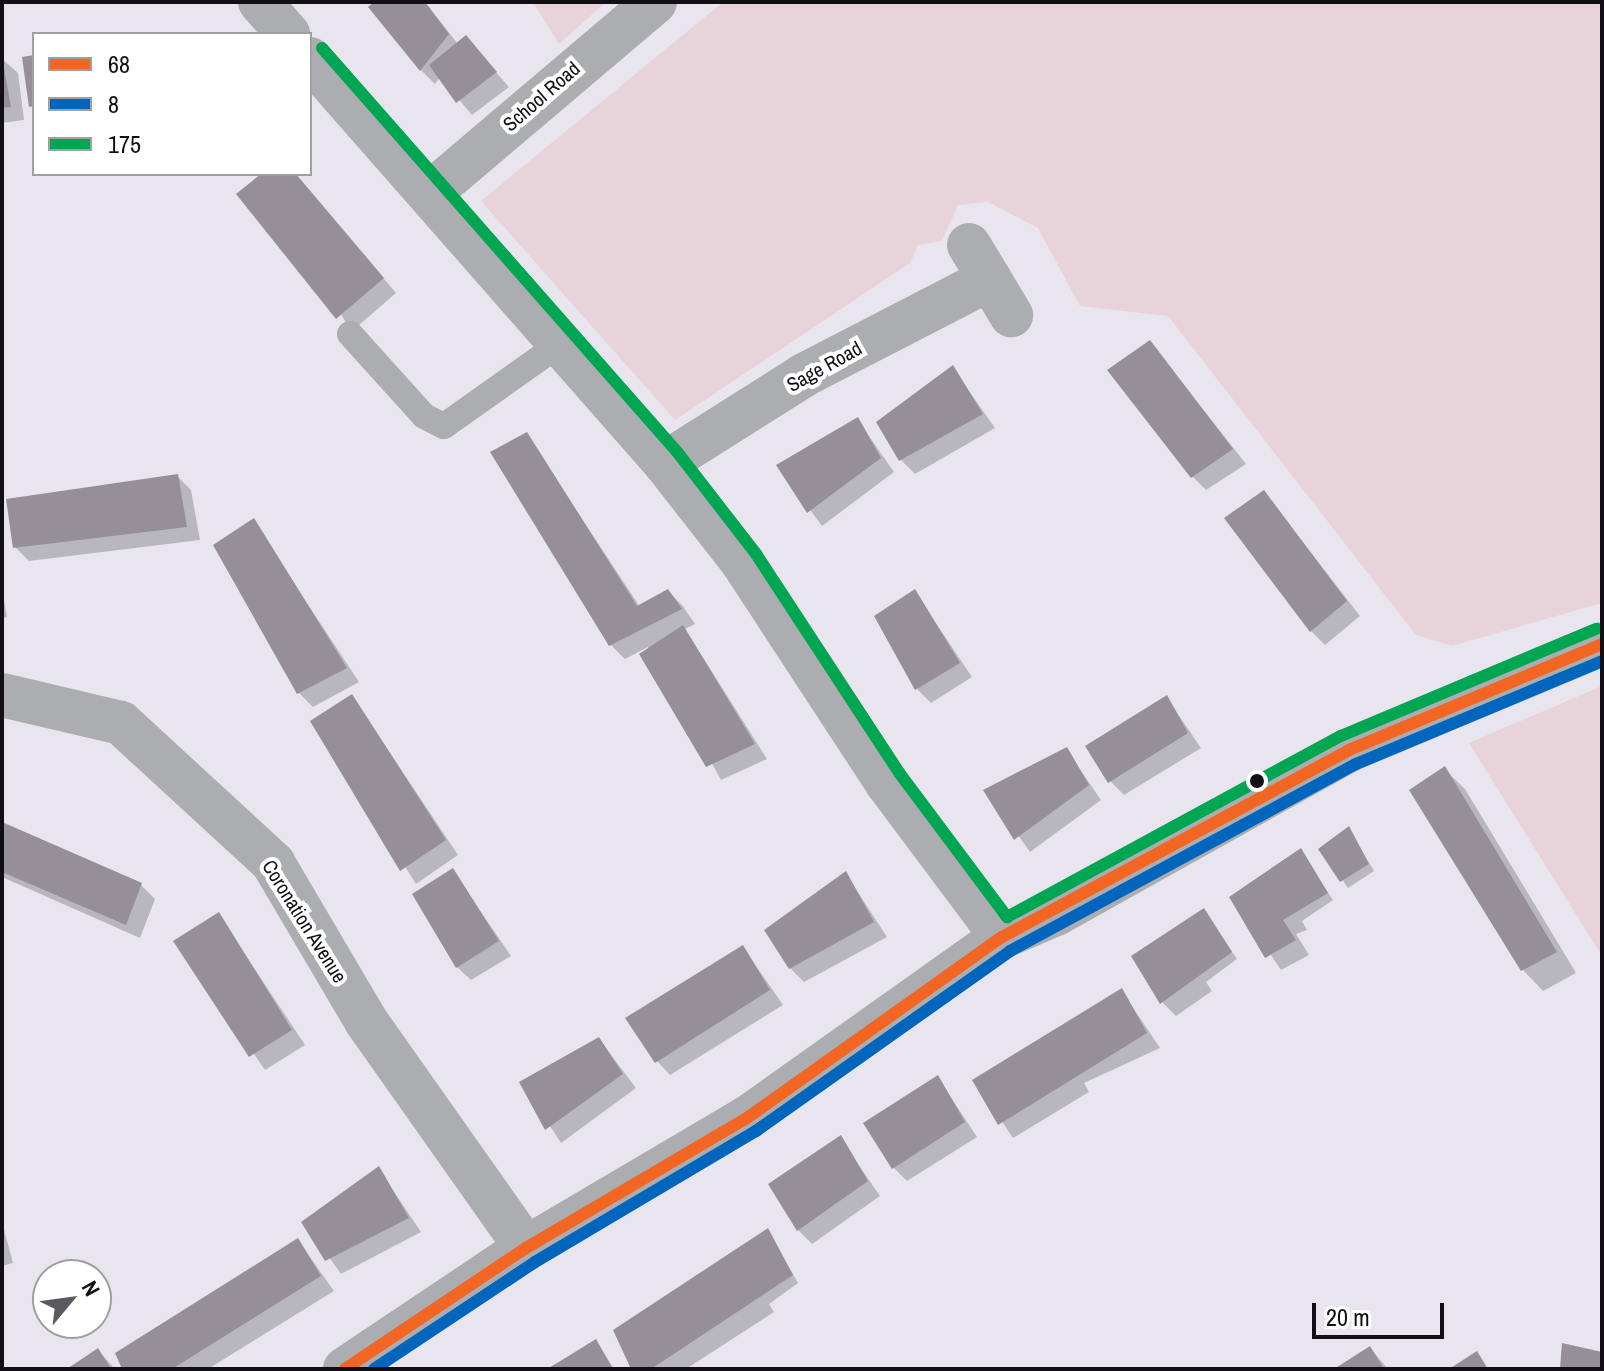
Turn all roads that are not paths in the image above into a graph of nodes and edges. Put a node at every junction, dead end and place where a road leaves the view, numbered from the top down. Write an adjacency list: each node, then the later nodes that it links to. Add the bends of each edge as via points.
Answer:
1 (260, 2): 3 (street)
2 (655, 2): 5 (street, School Road)
3 (286, 32)
4 (312, 61): 5 (street)
5 (430, 193): 8 (street)
6 (990, 280): 9 (street, Sage Road, via 804,375)
7 (350, 334): 8 (lane, via 424,416 444,426)
8 (560, 344): 9 (street)
9 (665, 463): 12 (street, via 743,563 887,783)
10 (1602, 644): 12 (street, via 1349,750)
11 (2, 695): 13 (street, Coronation Avenue, via 121,723 273,863 366,1021)
12 (1002, 937): 13 (street, via 747,1118)
13 (526, 1248): 14 (street)
14 (345, 1369)

